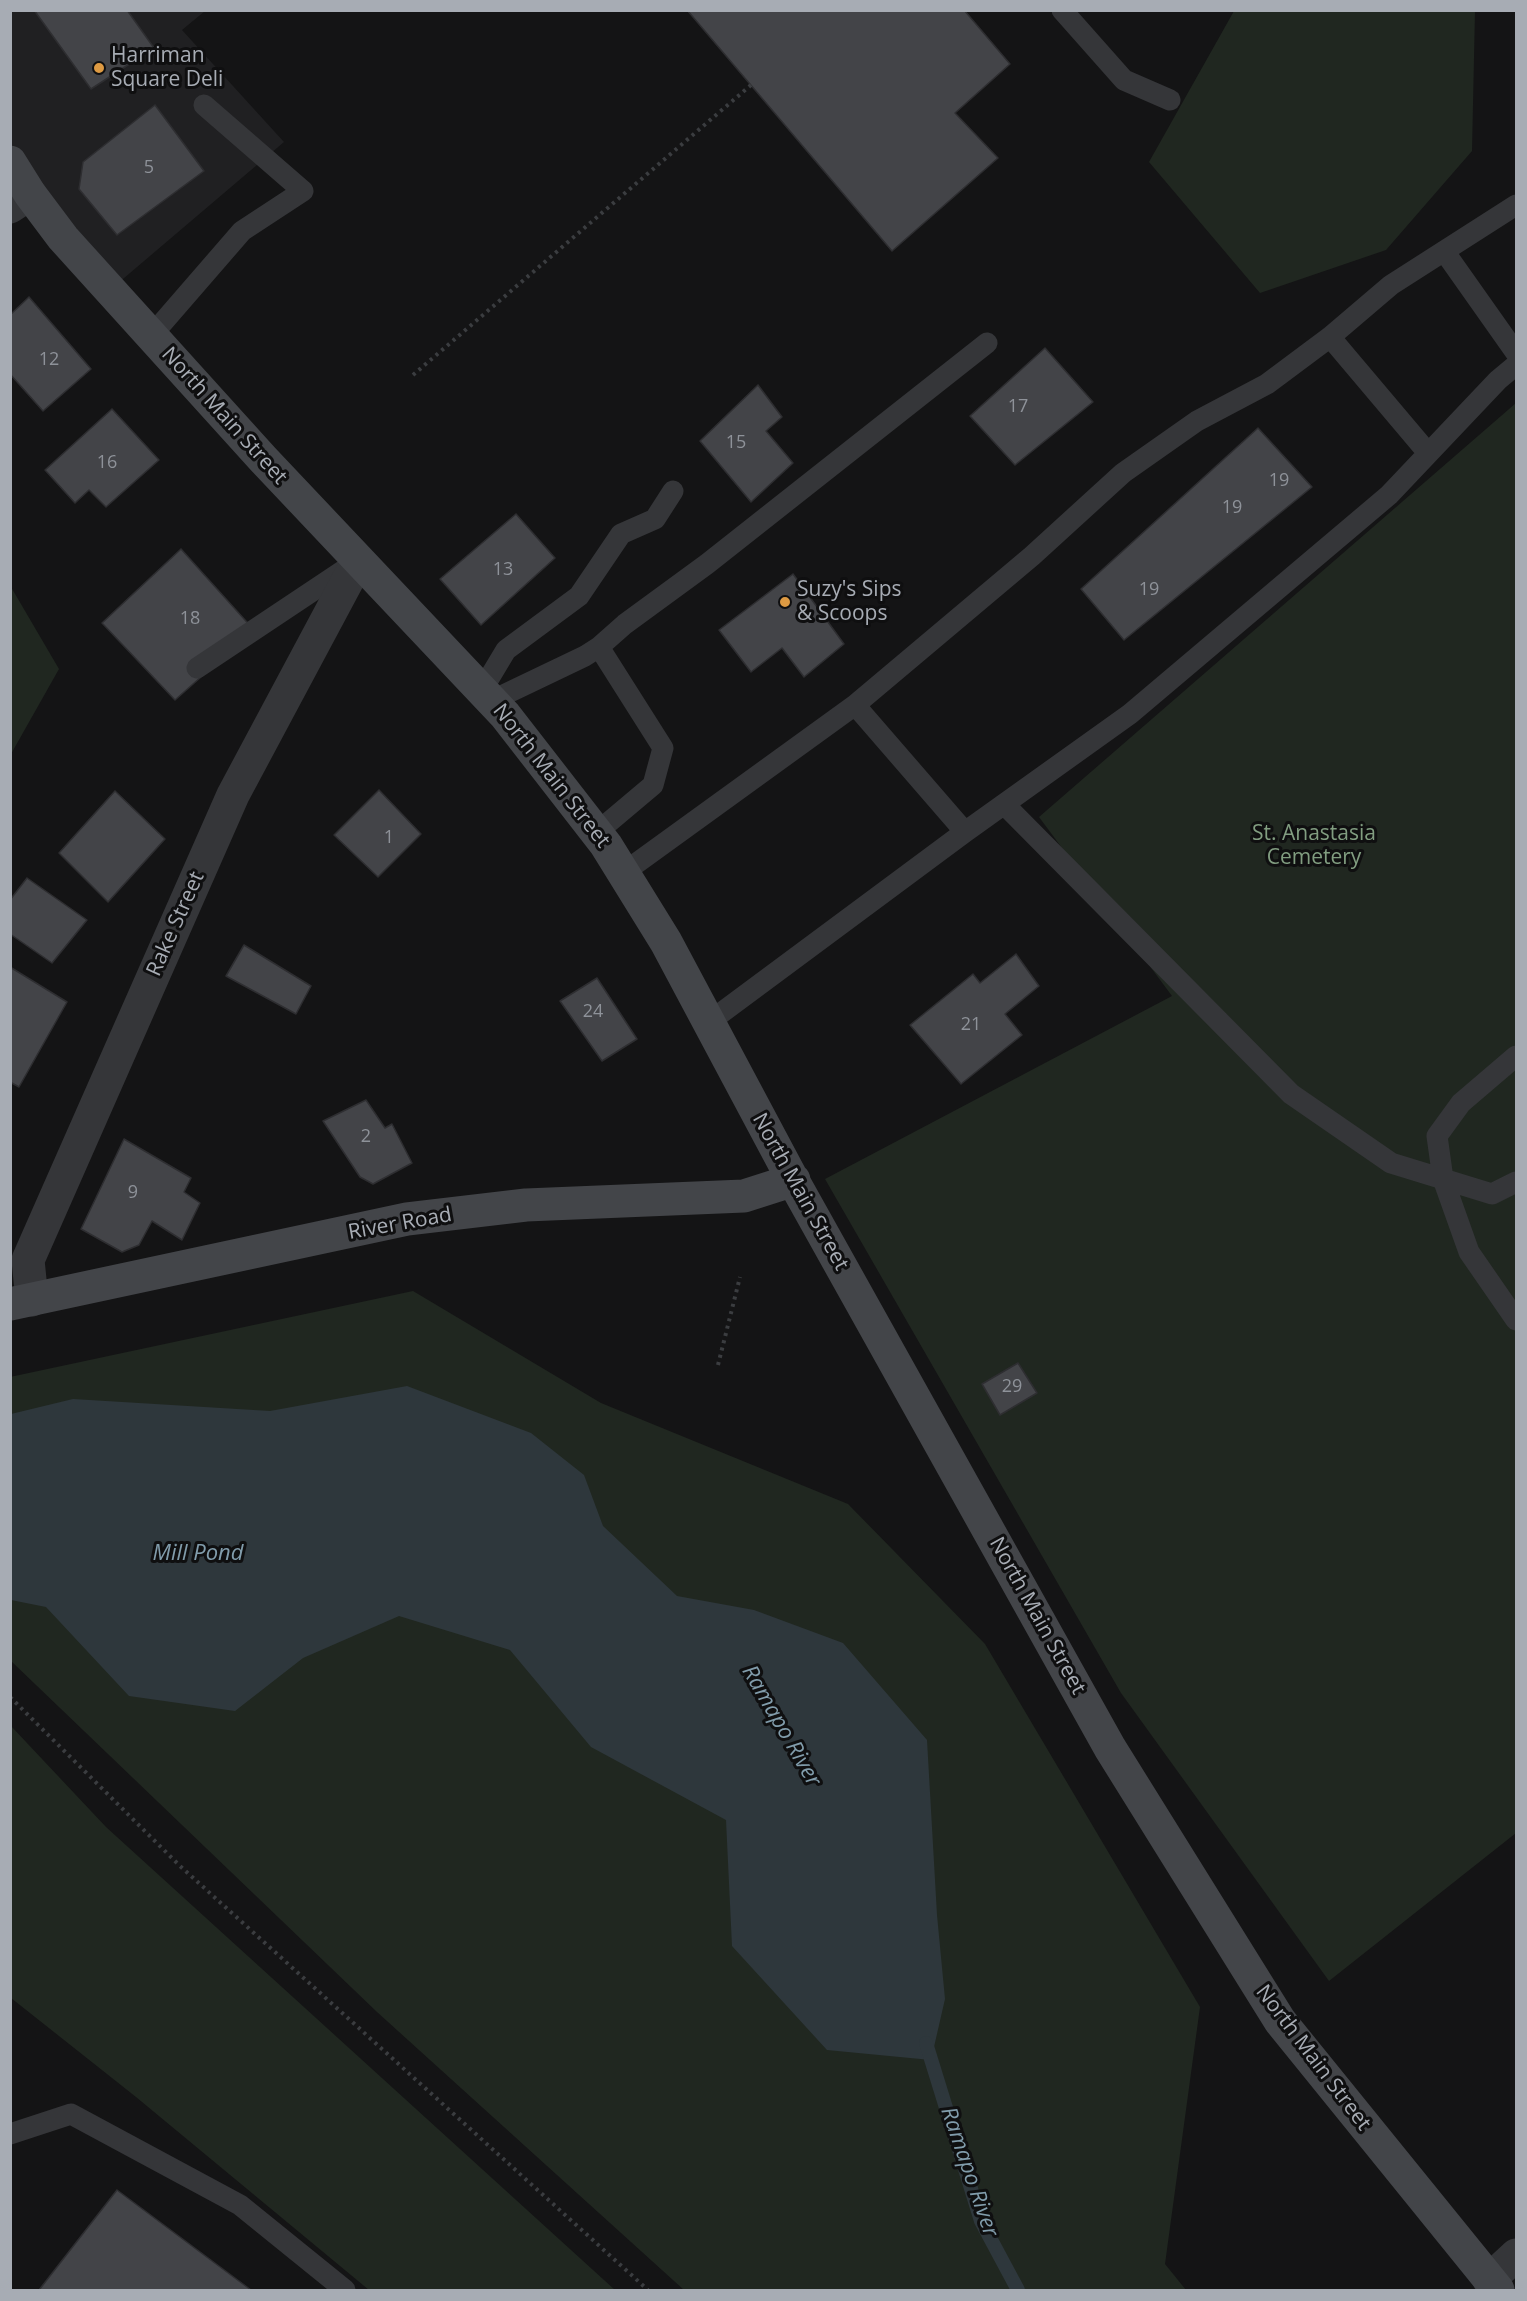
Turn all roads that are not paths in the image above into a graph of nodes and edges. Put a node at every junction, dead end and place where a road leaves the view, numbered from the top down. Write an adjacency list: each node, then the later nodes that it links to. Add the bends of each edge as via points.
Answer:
1 (1062, 10): 2 (lane, via 1124,80)
2 (1170, 100)
3 (204, 105): 8 (lane, via 303,191 242,231)
4 (10, 162): 5 (street, North Main Street)
5 (20, 201): 8 (street, North Main Street, via 63,238)
6 (1516, 205): 7 (lane)
7 (1444, 251): 9 (lane, via 1391,285); 11 (lane)
8 (151, 336): 15 (street, North Main Street)
9 (1330, 337): 13 (lane); 19 (lane, via 1267,384 1197,421 1123,473 1032,556)
10 (987, 343): 16 (lane)
11 (1516, 353)
12 (1516, 365): 13 (lane)
13 (1428, 453): 20 (lane, via 1389,495 1130,714)
14 (673, 491): 18 (lane, via 654,519 621,534 579,596 506,650)
15 (358, 561): 17 (lane); 18 (street, North Main Street); 29 (street, Rake Street, via 228,805 28,1260)
16 (598, 647): 18 (lane, via 585,656); 21 (lane, via 663,748 653,785)
17 (197, 668)
18 (487, 695): 21 (street, North Main Street)
19 (855, 705): 22 (lane); 23 (lane)
20 (1004, 804): 22 (lane); 26 (lane, via 1291,1094 1391,1163)
21 (596, 832): 23 (street, North Main Street)
22 (965, 832): 24 (lane)
23 (623, 873): 24 (street, North Main Street)
24 (709, 1022): 27 (street, North Main Street)
25 (1516, 1056): 26 (lane, via 1461,1103 1437,1136)
26 (1443, 1179): 28 (lane, via 1492,1194); 30 (lane, via 1469,1252)
27 (794, 1180): 29 (street, River Road, via 744,1196 526,1205 408,1219); 33 (street, North Main Street, via 1110,1748 1280,2021)
28 (1516, 1182)
29 (21, 1302)
30 (1516, 1320)
31 (10, 2134): 34 (lane, via 71,2114 240,2205)
32 (1516, 2255): 33 (street)
33 (1494, 2285)
34 (345, 2290)

